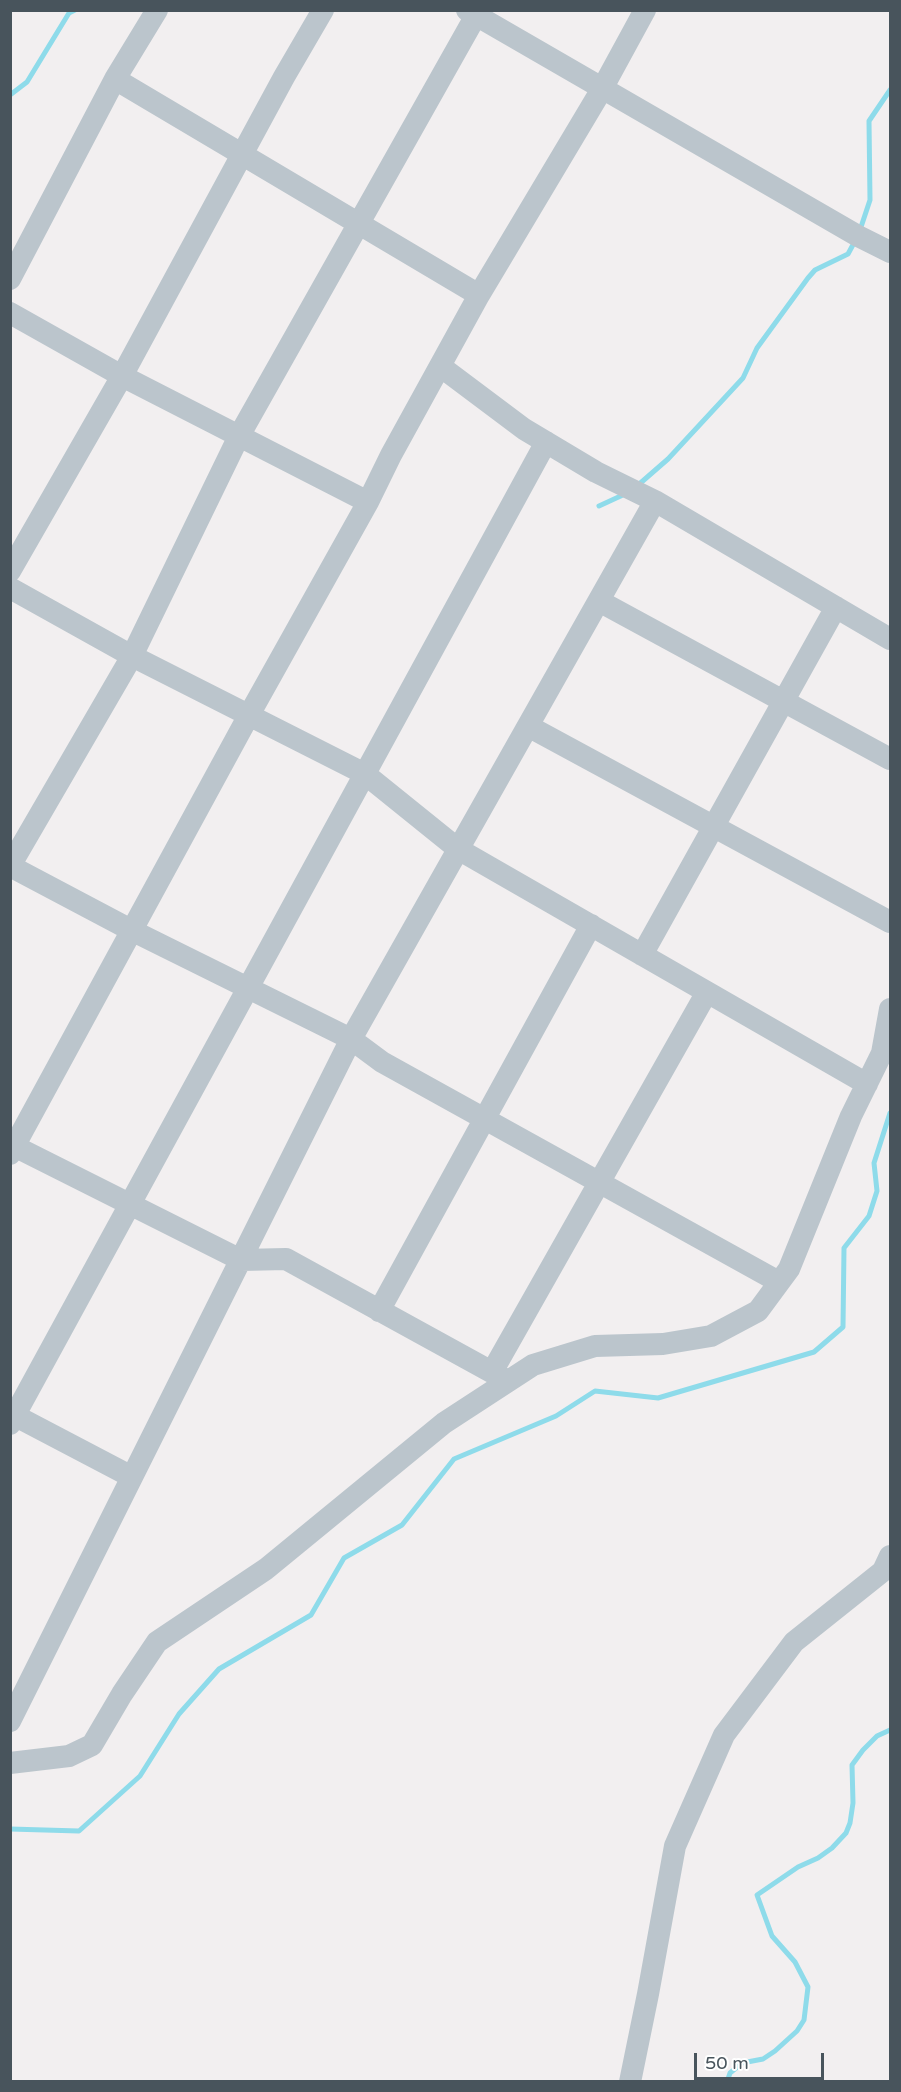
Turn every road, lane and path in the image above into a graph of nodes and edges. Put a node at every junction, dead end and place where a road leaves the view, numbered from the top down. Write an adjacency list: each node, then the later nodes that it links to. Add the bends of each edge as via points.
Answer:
1 (157, 10): 5 (street)
2 (322, 10): 7 (street)
3 (645, 10): 6 (street)
4 (474, 12): 6 (street); 8 (street)
5 (115, 79): 7 (street); 10 (street)
6 (602, 89): 9 (street); 11 (street)
7 (242, 155): 8 (street); 14 (street)
8 (358, 223): 11 (street); 15 (street)
9 (891, 252)
10 (10, 279)
11 (479, 295): 13 (street)
12 (10, 313): 14 (street)
13 (440, 366): 16 (street); 18 (street)
14 (122, 376): 15 (street); 19 (street)
15 (239, 436): 18 (street); 24 (street)
16 (546, 442): 17 (street); 29 (street)
17 (655, 501): 21 (street); 22 (street)
18 (368, 502): 26 (street)
19 (10, 571)
20 (10, 588): 24 (street)
21 (599, 601): 25 (street); 27 (street)
22 (836, 607): 23 (street); 25 (street)
23 (891, 639)
24 (132, 656): 26 (street); 34 (street, via 10,866)
25 (784, 701): 28 (street); 30 (street)
26 (249, 715): 29 (street); 34 (street)
27 (528, 726): 30 (street); 31 (street)
28 (891, 759)
29 (365, 774): 31 (street); 36 (street)
30 (714, 826): 32 (street); 35 (street)
31 (458, 849): 33 (street); 39 (street)
32 (891, 922)
33 (591, 925): 35 (street); 41 (street)
34 (131, 930): 36 (street); 42 (street)
35 (642, 955): 37 (street)
36 (249, 988): 39 (street); 44 (street)
37 (707, 992): 40 (street); 43 (street)
38 (891, 1009): 40 (street, via 882,1053)
39 (351, 1039): 41 (street, via 382,1062); 45 (street)
40 (867, 1084): 46 (street, via 789,1269)
41 (485, 1119): 43 (street); 47 (street)
42 (12, 1149): 44 (street)
43 (599, 1183): 46 (street); 48 (street)
44 (130, 1205): 45 (street); 49 (street)
45 (241, 1260): 47 (street, via 285,1259); 50 (street)
46 (779, 1282): 48 (street, via 758,1311 711,1336 663,1344 595,1346)
47 (379, 1311): 48 (street)
48 (500, 1377): 53 (street, via 266,1569 157,1642 92,1745 69,1756)
49 (12, 1418): 50 (street)
50 (132, 1477): 52 (street)
51 (891, 1556): 54 (street, via 883,1571 794,1642 724,1735 675,1846)
52 (10, 1721)
53 (10, 1763)
54 (630, 2082)

